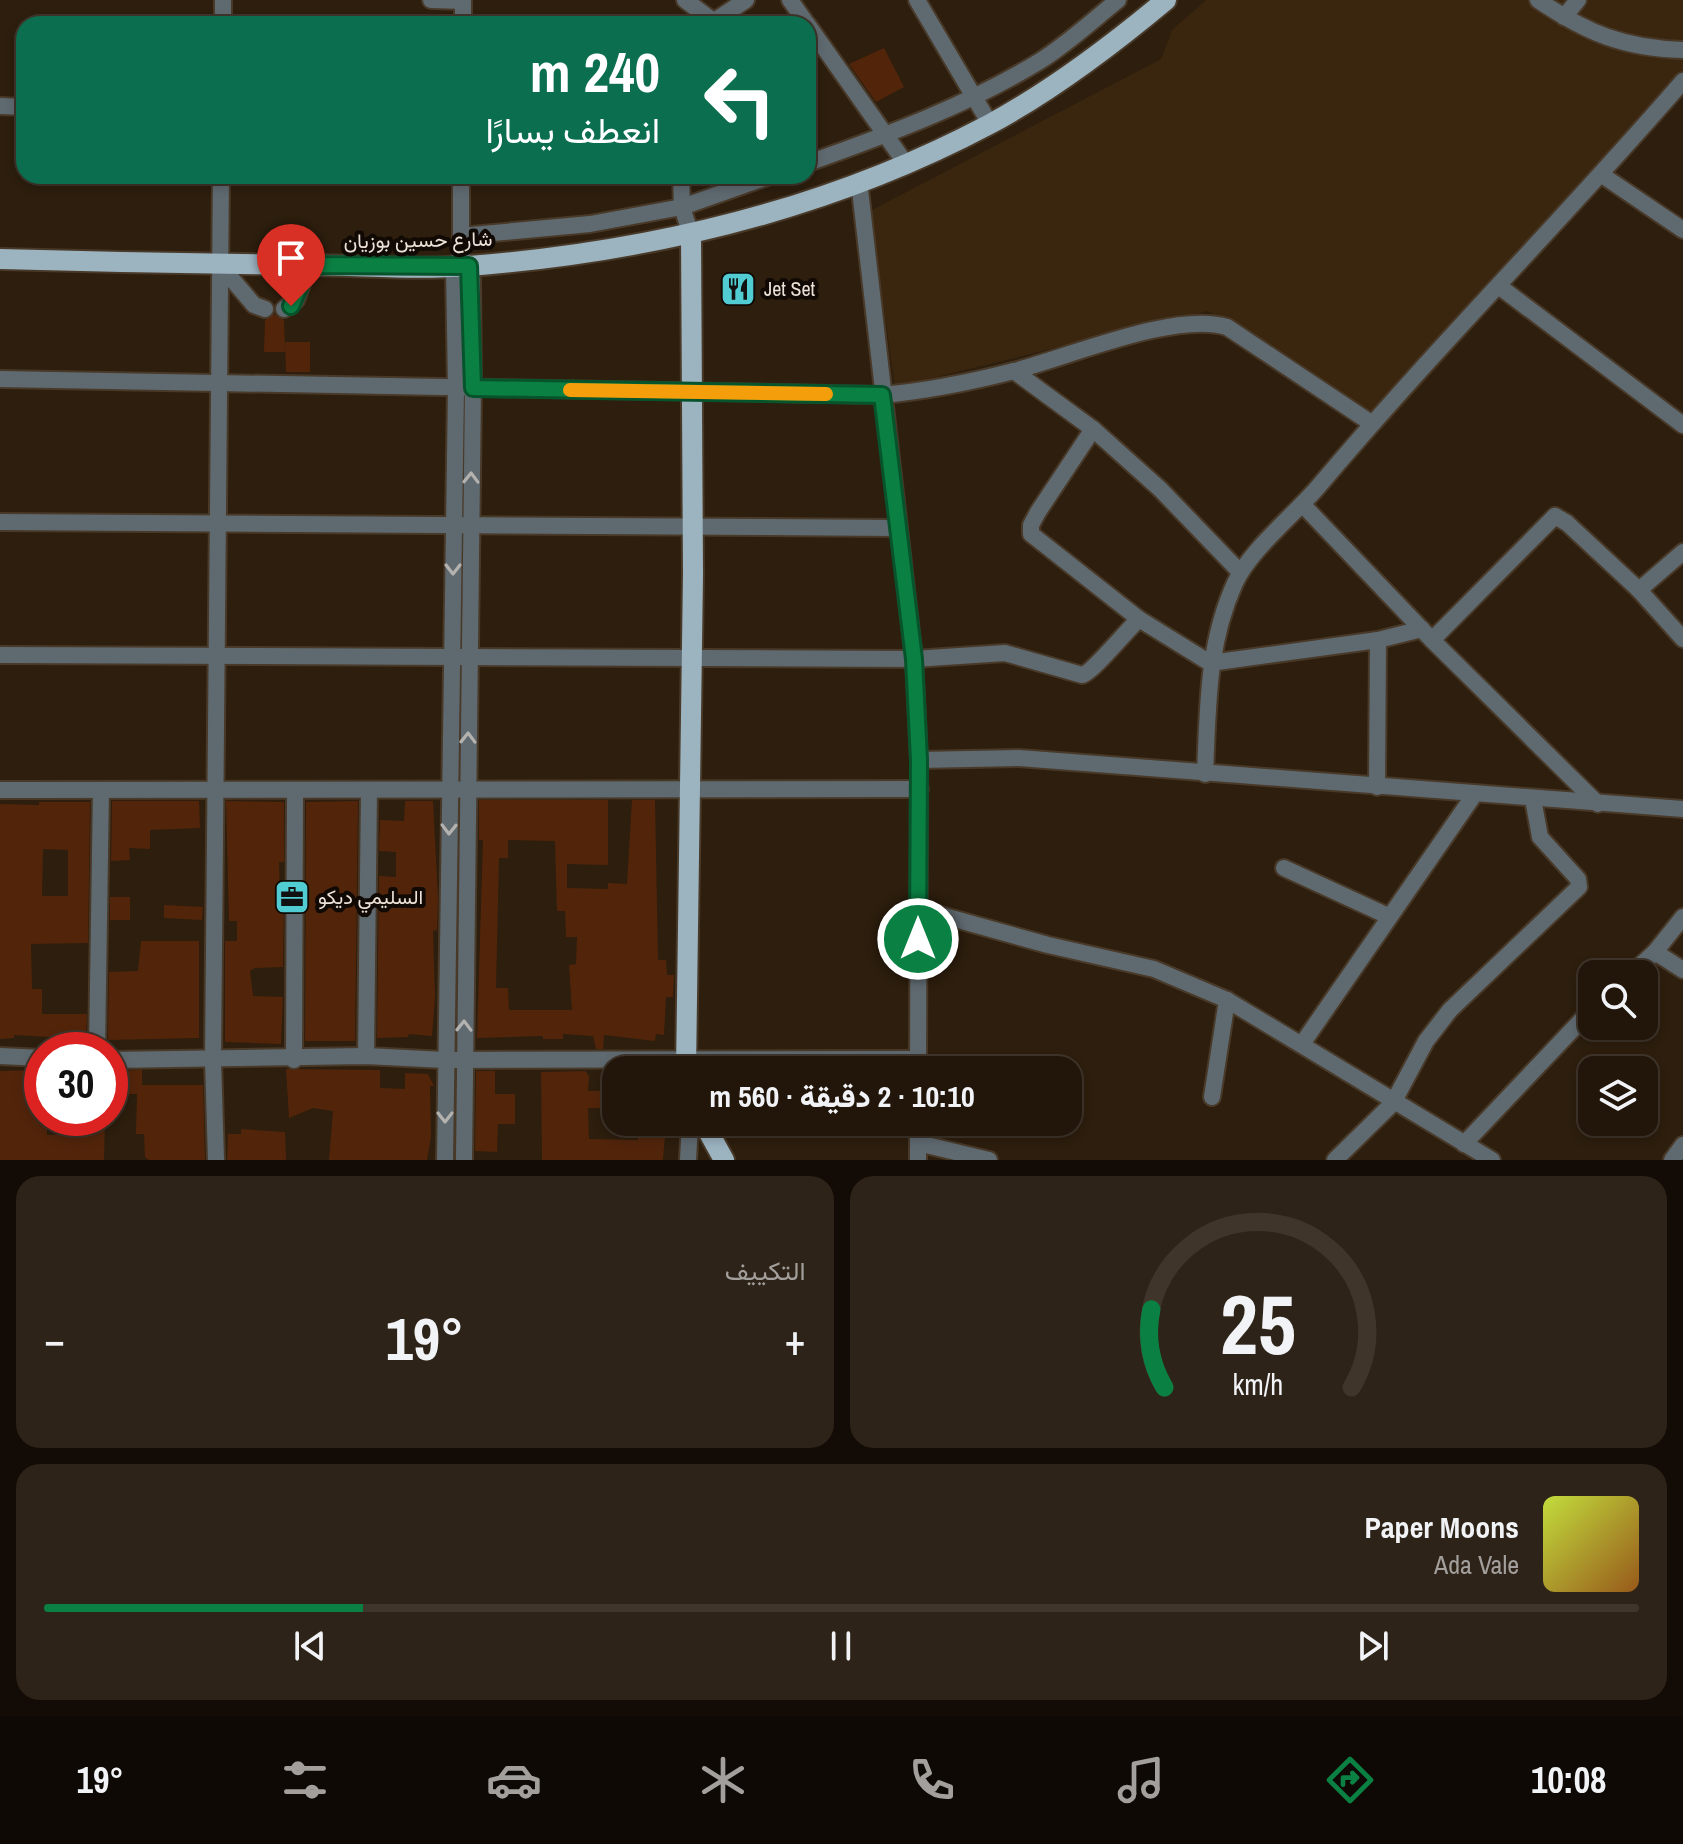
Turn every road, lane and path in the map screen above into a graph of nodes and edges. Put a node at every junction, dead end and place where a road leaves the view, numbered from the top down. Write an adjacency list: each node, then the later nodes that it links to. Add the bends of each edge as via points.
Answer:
1 (431, 0): 2 (street)
2 (463, 0)
3 (685, 0): 10 (street)
4 (746, 0): 11 (street)
5 (917, 0): 16 (street)
6 (1118, 0): 16 (street, via 1041,60)
7 (1166, 0): 17 (main road, شارع حسين بوزيان, via 1056,84)
8 (1538, 0): 12 (street)
9 (1578, 0): 12 (street)
10 (704, 16)
11 (721, 16)
12 (1564, 17): 14 (street, via 1630,46)
13 (816, 36): 18 (street)
14 (1683, 50)
15 (1683, 81): 21 (street)
16 (976, 95): 17 (street); 18 (street)
17 (990, 124): 20 (main road, شارع حسين بوزيان)
18 (886, 136): 19 (street); 20 (street)
19 (816, 160)
20 (906, 164): 22 (main road, شارع حسين بوزيان)
21 (1602, 175): 28 (street); 35 (street)
22 (859, 181): 29 (main road, شارع حسين بوزيان); 43 (street)
23 (221, 184): 33 (street)
24 (461, 184): 30 (street)
25 (681, 184): 27 (street)
26 (747, 184): 27 (street)
27 (682, 207): 29 (street); 30 (street, via 590,224)
28 (1683, 230)
29 (691, 235): 32 (main road, شارع حسين بوزيان, via 589,253); 42 (main road)
30 (461, 236): 32 (street)
31 (0, 259): 33 (main road, شارع حسين بوزيان)
32 (461, 263): 34 (main road, شارع حسين بوزيان); 41 (street)
33 (220, 265): 34 (main road, شارع حسين بوزيان); 36 (street, via 254,305); 40 (street)
34 (309, 265): 37 (street, via 296,300)
35 (1500, 287): 44 (street); 45 (street)
36 (265, 309)
37 (284, 309)
38 (1014, 371): 43 (street); 44 (street, via 1169,327 1207,322 1227,327); 46 (street)
39 (0, 379): 40 (street)
40 (219, 383): 41 (street); 49 (street)
41 (464, 388): 42 (street); 50 (street)
42 (693, 392): 43 (street); 51 (main road)
43 (882, 395): 52 (street)
44 (1371, 423): 47 (street)
45 (1683, 425)
46 (1093, 429): 54 (street); 56 (street, via 1029,530)
47 (1303, 505): 54 (street); 57 (street)
48 (0, 522): 49 (street)
49 (217, 523): 50 (street); 61 (street)
50 (461, 525): 51 (street); 62 (street, one-way to 62); 63 (street)
51 (691, 527): 52 (street); 64 (main road)
52 (899, 528): 65 (street)
53 (1683, 552): 55 (street)
54 (1240, 572): 66 (street, via 1220,616)
55 (1639, 590): 57 (street, via 1555,516); 58 (street)
56 (1139, 619): 65 (street, via 1090,673 1082,675 1005,653); 66 (street)
57 (1427, 635): 59 (street); 81 (street)
58 (1683, 639)
59 (1378, 640): 66 (street); 69 (street)
60 (0, 655): 61 (street)
61 (217, 656): 62 (street); 76 (street)
62 (452, 658): 63 (street); 70 (street)
63 (470, 658): 64 (street); 71 (street, one-way to 63)
64 (690, 659): 65 (street); 72 (main road)
65 (914, 659): 67 (street)
66 (1210, 663): 68 (street)
67 (919, 760): 68 (street, via 1019,758); 73 (street)
68 (1205, 774): 69 (street)
69 (1377, 787): 79 (street)
70 (450, 789): 71 (street); 78 (street); 102 (street, one-way to 102)
71 (467, 789): 72 (street); 103 (street, one-way to 71)
72 (689, 789): 73 (street); 96 (main road)
73 (920, 789): 84 (street)
74 (0, 790): 75 (street)
75 (101, 790): 76 (street); 92 (street)
76 (216, 790): 77 (street); 100 (street)
77 (295, 790): 78 (street); 101 (street)
78 (369, 790): 95 (street)
79 (1474, 795): 80 (street); 85 (street)
80 (1533, 799): 81 (street); 106 (street, via 1540,837 1578,879 1579,887 1450,1010 1426,1041)
81 (1598, 804): 82 (street)
82 (1683, 809)
83 (1284, 868): 85 (street)
84 (919, 909): 90 (street, via 1154,969); 97 (street)
85 (1388, 916): 93 (street)
86 (1683, 917): 87 (street)
87 (1655, 952): 88 (street); 89 (street)
88 (1646, 960)
89 (1683, 970)
90 (1227, 1000): 93 (street); 105 (street)
91 (1578, 1024): 109 (street)
92 (97, 1032)
93 (1302, 1044): 106 (street)
94 (0, 1056): 98 (street)
95 (366, 1056): 101 (street); 102 (street)
96 (686, 1056)
97 (918, 1056)
98 (24, 1057)
99 (128, 1060): 100 (street)
100 (213, 1060): 101 (street); 112 (street)
101 (294, 1060)
102 (445, 1060): 103 (street); 113 (street, one-way to 113)
103 (464, 1060): 104 (street); 114 (street)
104 (602, 1063)
105 (1212, 1097)
106 (1393, 1103): 109 (street); 118 (street)
107 (689, 1136): 115 (street)
108 (711, 1136): 116 (main road)
109 (1464, 1144): 119 (street)
110 (1683, 1145): 120 (street)
111 (918, 1152): 117 (street)
112 (216, 1160)
113 (445, 1160)
114 (464, 1160)
115 (688, 1160)
116 (724, 1160)
117 (989, 1160)
118 (1335, 1160)
119 (1492, 1160)
120 (1672, 1160)

